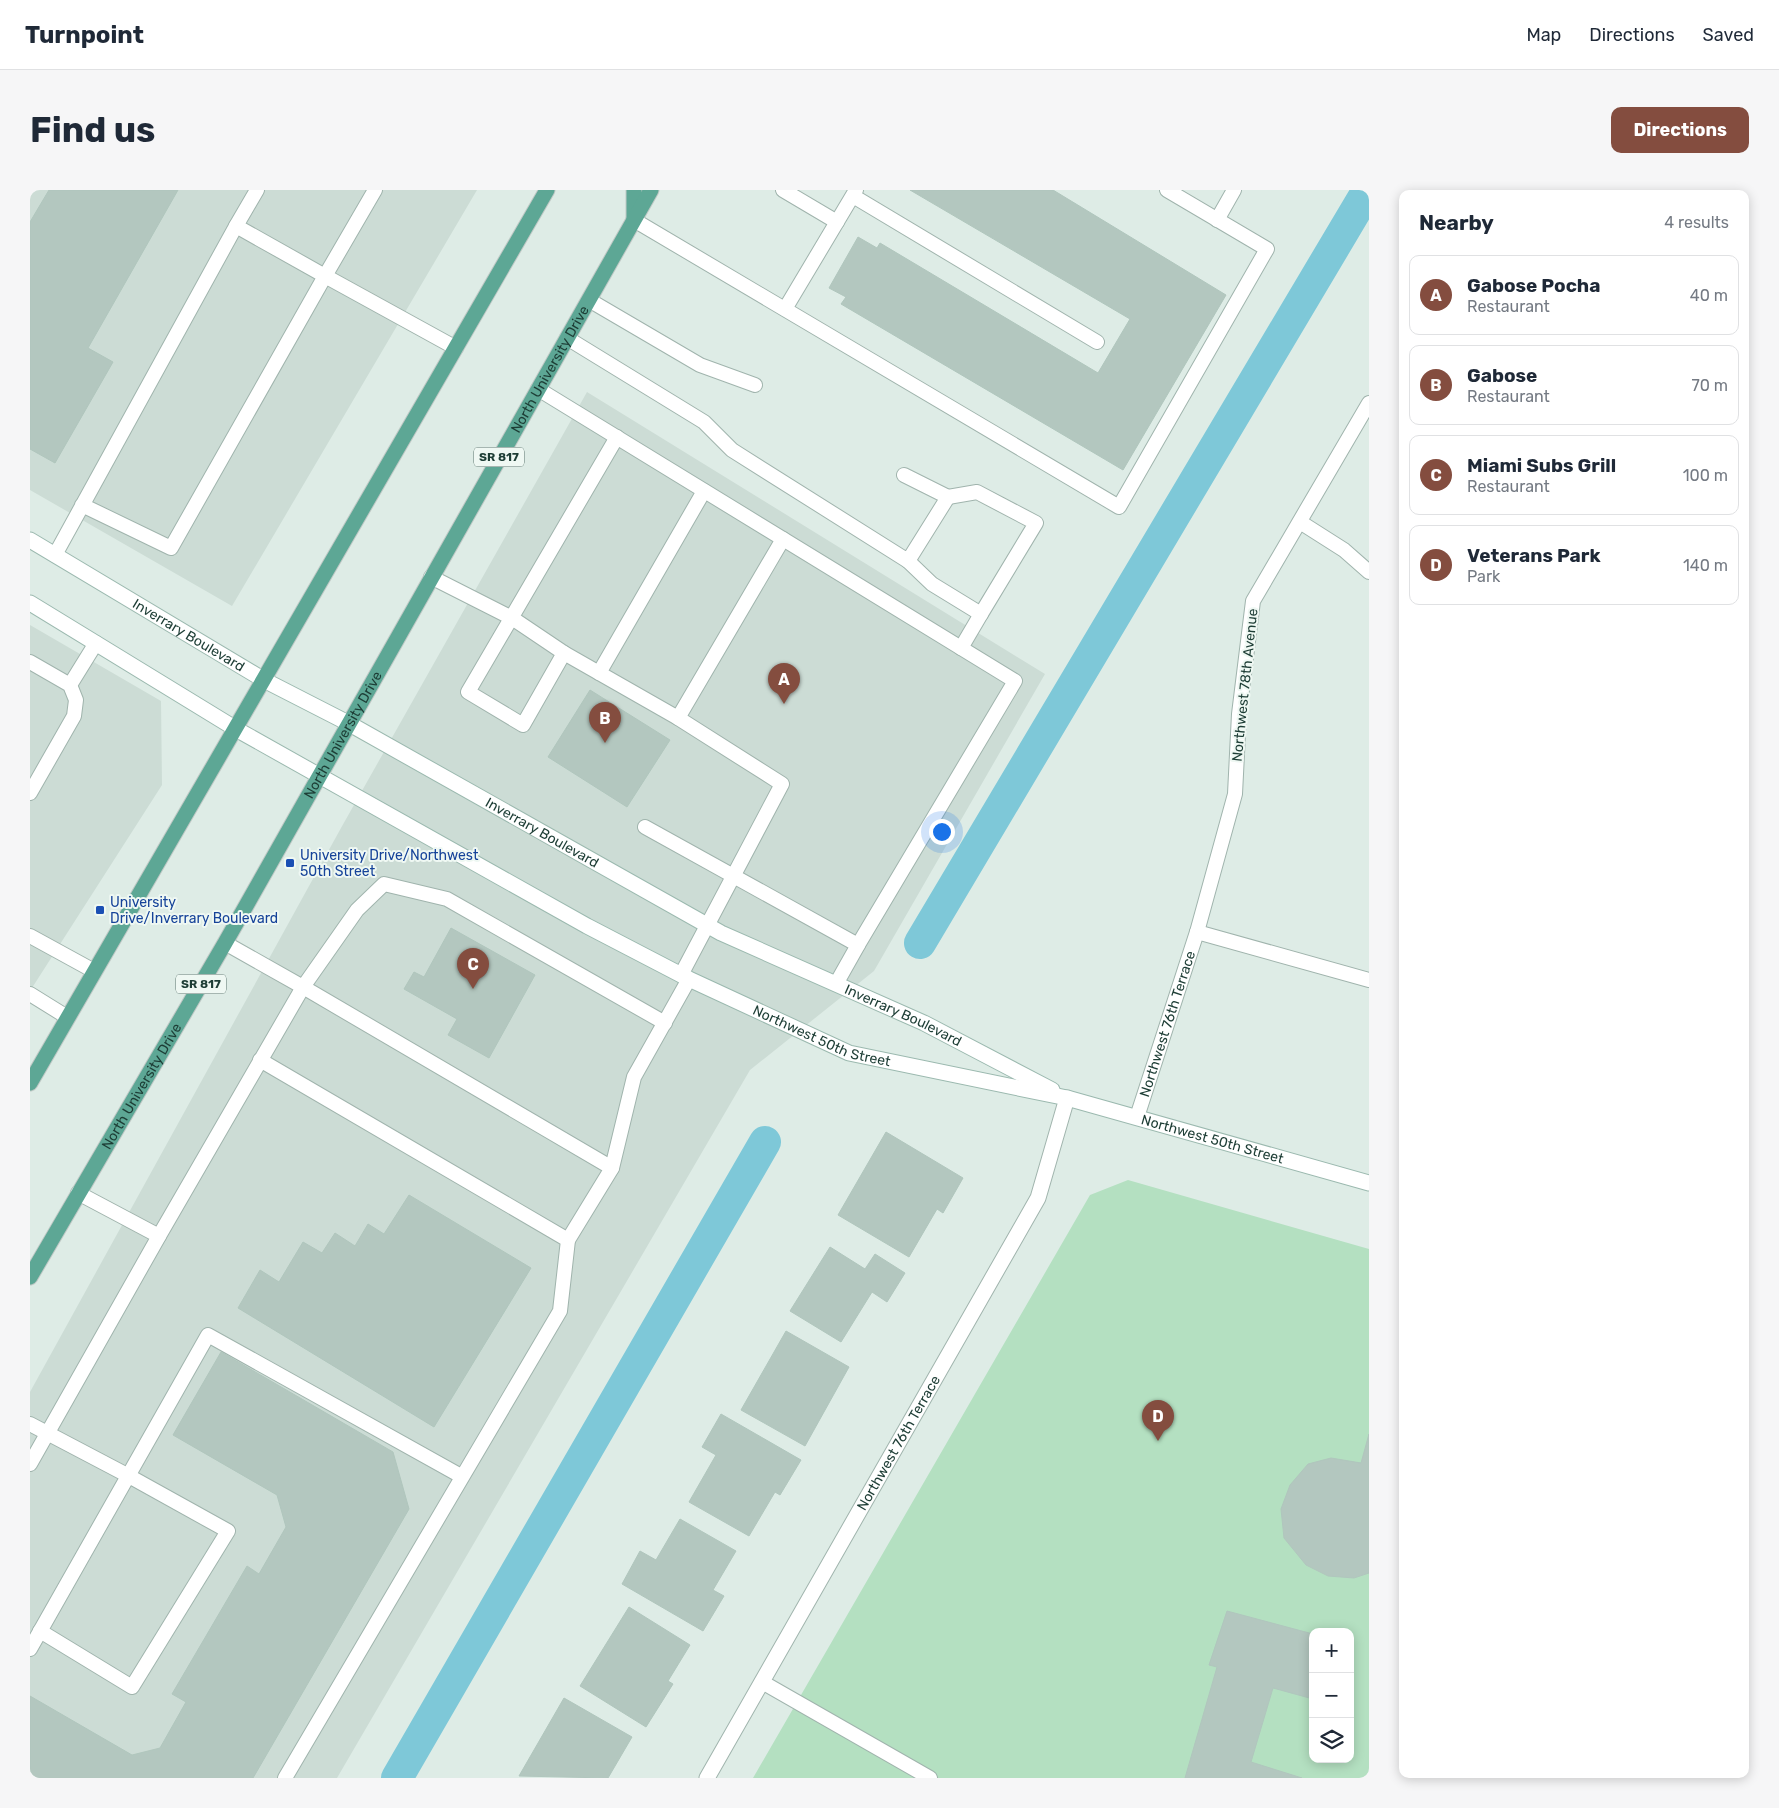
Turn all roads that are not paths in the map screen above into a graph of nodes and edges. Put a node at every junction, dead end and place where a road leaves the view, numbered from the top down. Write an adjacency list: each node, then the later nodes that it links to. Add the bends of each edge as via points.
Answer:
1 (257, 190): 13 (lane)
2 (376, 190): 14 (lane)
3 (547, 190): 19 (main road)
4 (634, 190): 10 (main road)
5 (651, 190): 10 (main road, North University Drive / SR 817)
6 (783, 190): 12 (lane)
7 (1167, 190): 11 (lane)
8 (1234, 190): 11 (lane)
9 (854, 193): 12 (lane); 18 (lane)
10 (634, 220): 15 (main road, North University Drive / SR 817); 16 (lane)
11 (1217, 220): 16 (lane, via 1267,249 1119,507)
12 (837, 222): 16 (lane)
13 (236, 226): 14 (lane); 27 (lane)
14 (326, 276): 19 (lane); 27 (lane, via 171,548)
15 (589, 300): 17 (main road, North University Drive / SR 817); 20 (lane, via 700,365)
16 (785, 309)
17 (567, 338): 21 (main road, North University Drive / SR 817); 32 (lane, via 704,422 732,450)
18 (1097, 342)
19 (456, 348): 43 (main road)
20 (754, 385)
21 (538, 389): 23 (lane); 34 (main road, North University Drive / SR 817)
22 (1369, 403): 28 (lane, Northwest 78th Avenue)
23 (617, 437): 25 (lane); 37 (lane)
24 (904, 475): 26 (lane)
25 (704, 491): 29 (lane); 42 (lane)
26 (948, 497): 32 (lane); 36 (lane, via 977,492 1036,523)
27 (82, 505): 31 (lane)
28 (1300, 522): 33 (lane, via 1344,550); 53 (lane, Northwest 78th Avenue, via 1253,601 1239,714 1235,794)
29 (783, 539): 39 (lane); 45 (lane)
30 (30, 540): 31 (street, Inverrary Boulevard)
31 (55, 555): 43 (street, Inverrary Boulevard)
32 (908, 561): 36 (lane, via 932,584)
33 (1369, 572)
34 (431, 577): 37 (lane); 46 (main road, North University Drive / SR 817)
35 (30, 603): 38 (street)
36 (981, 614): 39 (lane)
37 (512, 618): 40 (lane); 40 (lane, via 468,692 524,725)
38 (96, 643): 44 (lane); 47 (street)
39 (961, 648): 56 (lane, via 1015,681)
40 (564, 653): 42 (lane)
41 (30, 662): 44 (lane)
42 (598, 673): 45 (lane)
43 (264, 680): 46 (street, Inverrary Boulevard); 47 (main road)
44 (70, 685): 49 (lane, via 76,700 74,716)
45 (678, 718): 51 (lane, via 782,784)
46 (348, 723): 48 (main road, North University Drive / SR 817); 52 (street, Inverrary Boulevard)
47 (236, 729): 48 (street); 57 (main road)
48 (319, 774): 55 (main road, North University Drive / SR 817); 58 (street, Northwest 50th Street, via 587,926)
49 (30, 793)
50 (645, 827): 51 (lane)
51 (733, 876): 52 (lane); 56 (lane)
52 (707, 925): 58 (lane); 60 (street, Inverrary Boulevard)
53 (1197, 932): 59 (lane); 68 (lane, Northwest 76th Terrace)
54 (30, 936): 57 (lane)
55 (225, 944): 61 (lane); 71 (main road, North University Drive / SR 817)
56 (858, 945): 60 (lane)
57 (94, 971): 63 (main road)
58 (685, 977): 64 (lane); 67 (street, Northwest 50th Street, via 849,1054)
59 (1369, 980)
60 (836, 984): 67 (street, Inverrary Boulevard, via 924,1023)
61 (303, 987): 64 (lane, via 357,910 384,884 448,899); 65 (lane); 69 (lane)
62 (30, 994): 63 (lane)
63 (67, 1016): 66 (main road)
64 (665, 1023): 69 (lane, via 634,1077)
65 (260, 1060): 72 (lane); 73 (lane)
66 (30, 1082)
67 (1067, 1098): 68 (street, Northwest 50th Street); 82 (street, Northwest 76th Terrace, via 1038,1198)
68 (1137, 1116): 70 (street, Northwest 50th Street)
69 (612, 1168): 73 (lane)
70 (1369, 1182)
71 (78, 1192): 72 (lane); 74 (main road, North University Drive / SR 817)
72 (159, 1236): 76 (lane)
73 (568, 1240): 79 (lane, via 560,1311)
74 (30, 1276)
75 (30, 1424): 76 (lane)
76 (47, 1434): 77 (lane); 78 (lane)
77 (30, 1464)
78 (127, 1475): 79 (lane, via 208,1334); 80 (lane); 80 (lane, via 228,1531 132,1687)
79 (461, 1476): 83 (lane)
80 (40, 1631): 81 (lane)
81 (30, 1649)
82 (762, 1682): 84 (street, Northwest 76th Terrace); 85 (lane)
83 (285, 1778)
84 (707, 1778)
85 (930, 1778)

